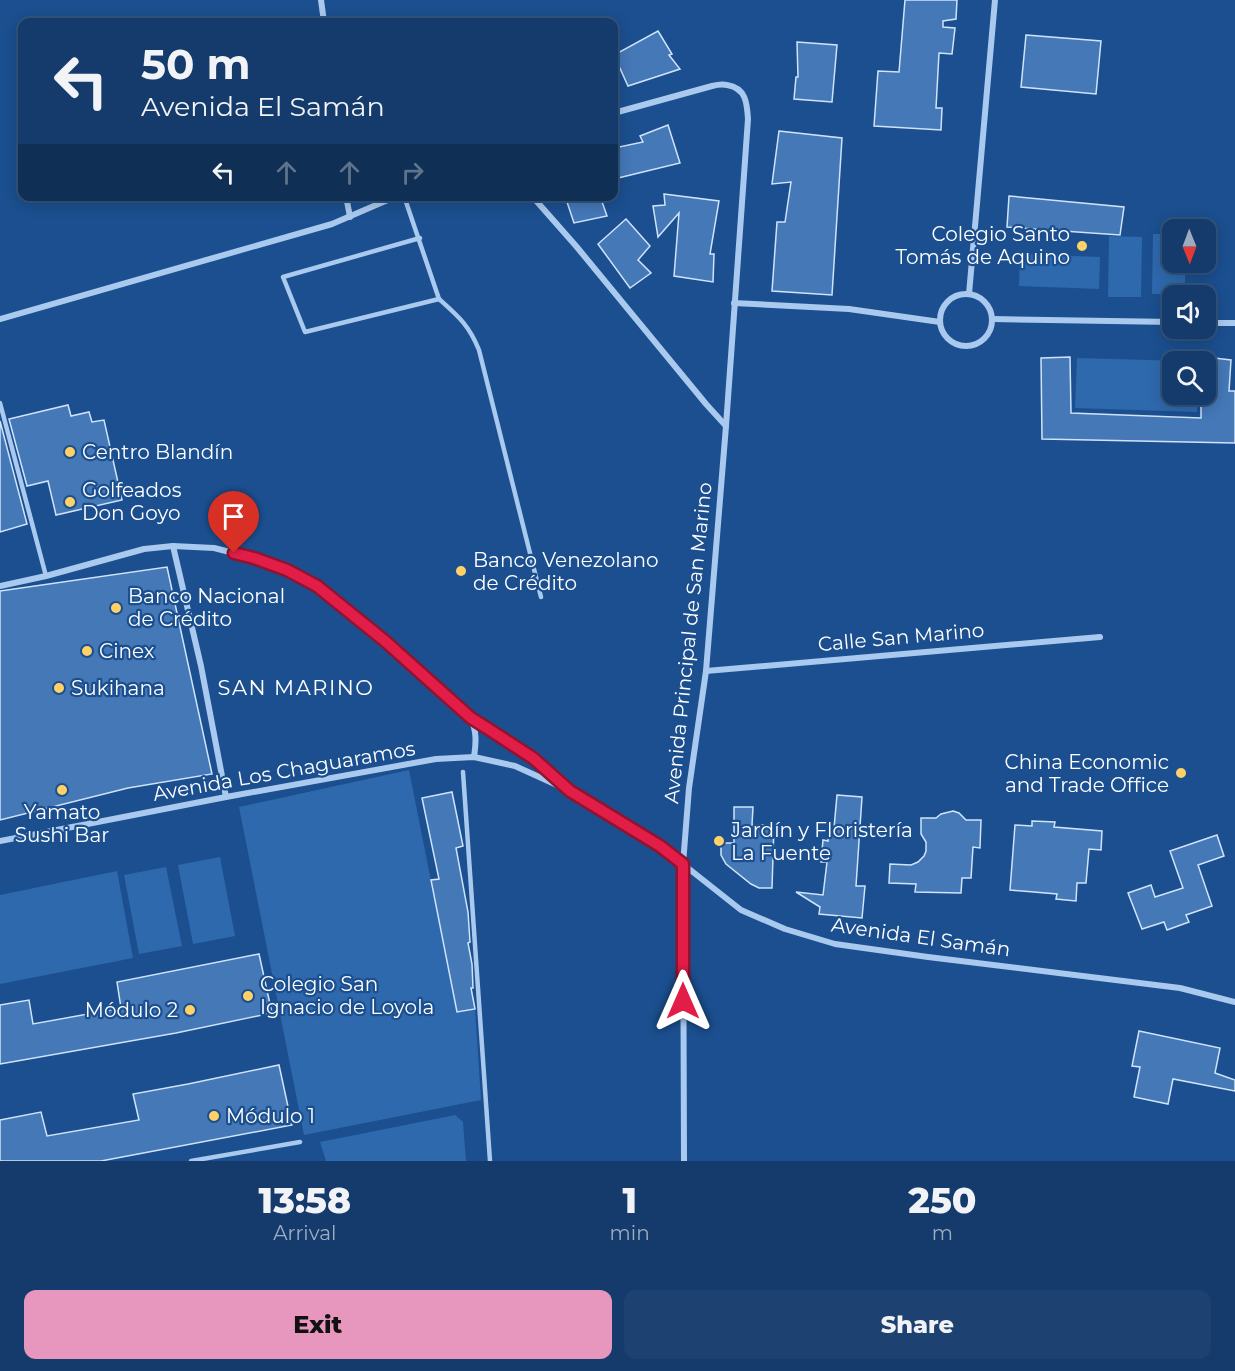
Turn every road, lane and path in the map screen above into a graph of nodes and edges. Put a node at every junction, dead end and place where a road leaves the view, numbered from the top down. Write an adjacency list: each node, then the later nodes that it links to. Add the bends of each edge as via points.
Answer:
1 (321, 0): 3 (street)
2 (994, 0): 11 (street)
3 (323, 18)
4 (618, 113): 13 (street, Avenida Principal de San Marino, via 712,86 727,85 744,96 748,119)
5 (347, 201): 9 (street)
6 (386, 201): 9 (street)
7 (406, 201): 10 (lane)
8 (536, 201): 21 (street)
9 (350, 217): 14 (street)
10 (420, 238): 12 (lane); 12 (lane, via 283,277 305,332)
11 (969, 294): 15 (street, via 987,305); 16 (street, via 948,301)
12 (439, 298): 25 (lane, via 473,335)
13 (734, 303): 16 (street, via 849,309); 21 (street, Avenida Principal de San Marino)
14 (0, 319)
15 (992, 319): 16 (street, via 992,327 983,340 968,346 946,337); 17 (street)
16 (940, 322)
17 (1162, 322)
18 (1216, 323): 19 (street)
19 (1235, 323)
20 (0, 403): 23 (lane)
21 (726, 426): 27 (street, Avenida Principal de San Marino)
22 (173, 546): 23 (street, via 144,549); 28 (street, via 214,548 254,558 317,586); 32 (street)
23 (46, 576): 24 (street)
24 (0, 586)
25 (541, 597)
26 (1100, 637): 27 (street, Calle San Marino)
27 (706, 670): 34 (street, Avenida Principal de San Marino)
28 (471, 718): 29 (street, via 476,733); 31 (street, via 533,758)
29 (474, 757): 31 (street, Avenida Los Chaguaramos, via 515,766); 32 (street, Avenida Los Chaguaramos, via 436,759)
30 (463, 772): 38 (lane)
31 (570, 791): 34 (street, Avenida El Samán)
32 (226, 797): 33 (street, Avenida Los Chaguaramos)
33 (0, 841)
34 (683, 864): 35 (street, Avenida El Samán, via 741,910 835,944 1180,988); 39 (street, Avenida Principal de San Marino)
35 (1235, 1002)
36 (300, 1142): 37 (lane)
37 (191, 1161)
38 (490, 1161)
39 (684, 1161)

